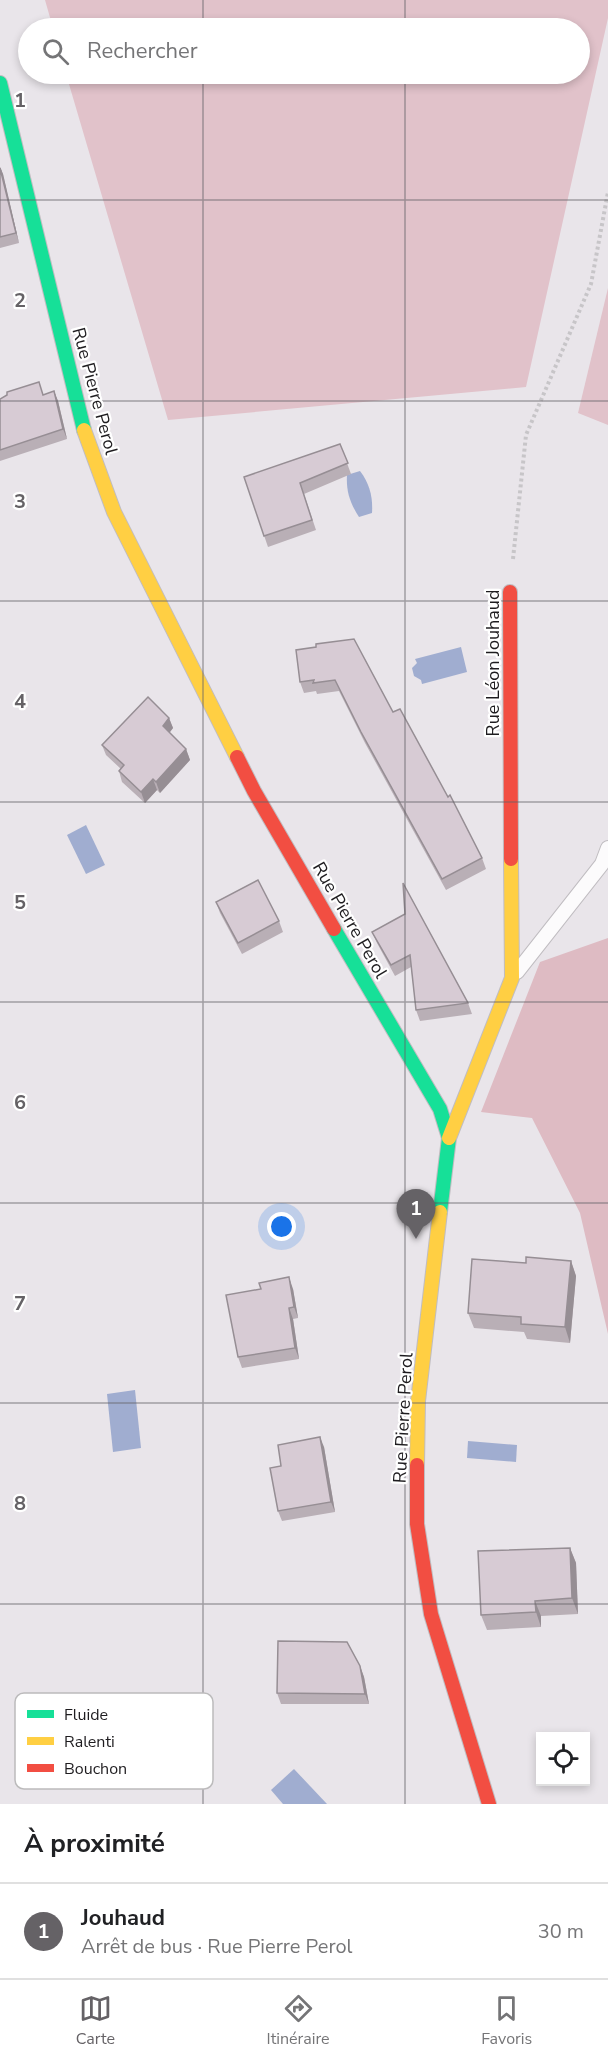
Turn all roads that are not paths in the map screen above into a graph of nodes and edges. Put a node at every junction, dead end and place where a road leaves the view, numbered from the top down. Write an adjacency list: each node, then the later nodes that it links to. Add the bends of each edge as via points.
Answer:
1 (0, 83): 5 (street, Rue Pierre Perol, via 85,434 114,512 254,790 440,1109)
2 (510, 592): 4 (street, Rue Léon Jouhaud)
3 (608, 848): 4 (lane, via 602,864)
4 (512, 978): 5 (street, Rue Léon Jouhaud)
5 (449, 1138): 6 (street, Rue Pierre Perol, via 418,1401 417,1524 431,1614)
6 (489, 1804)

